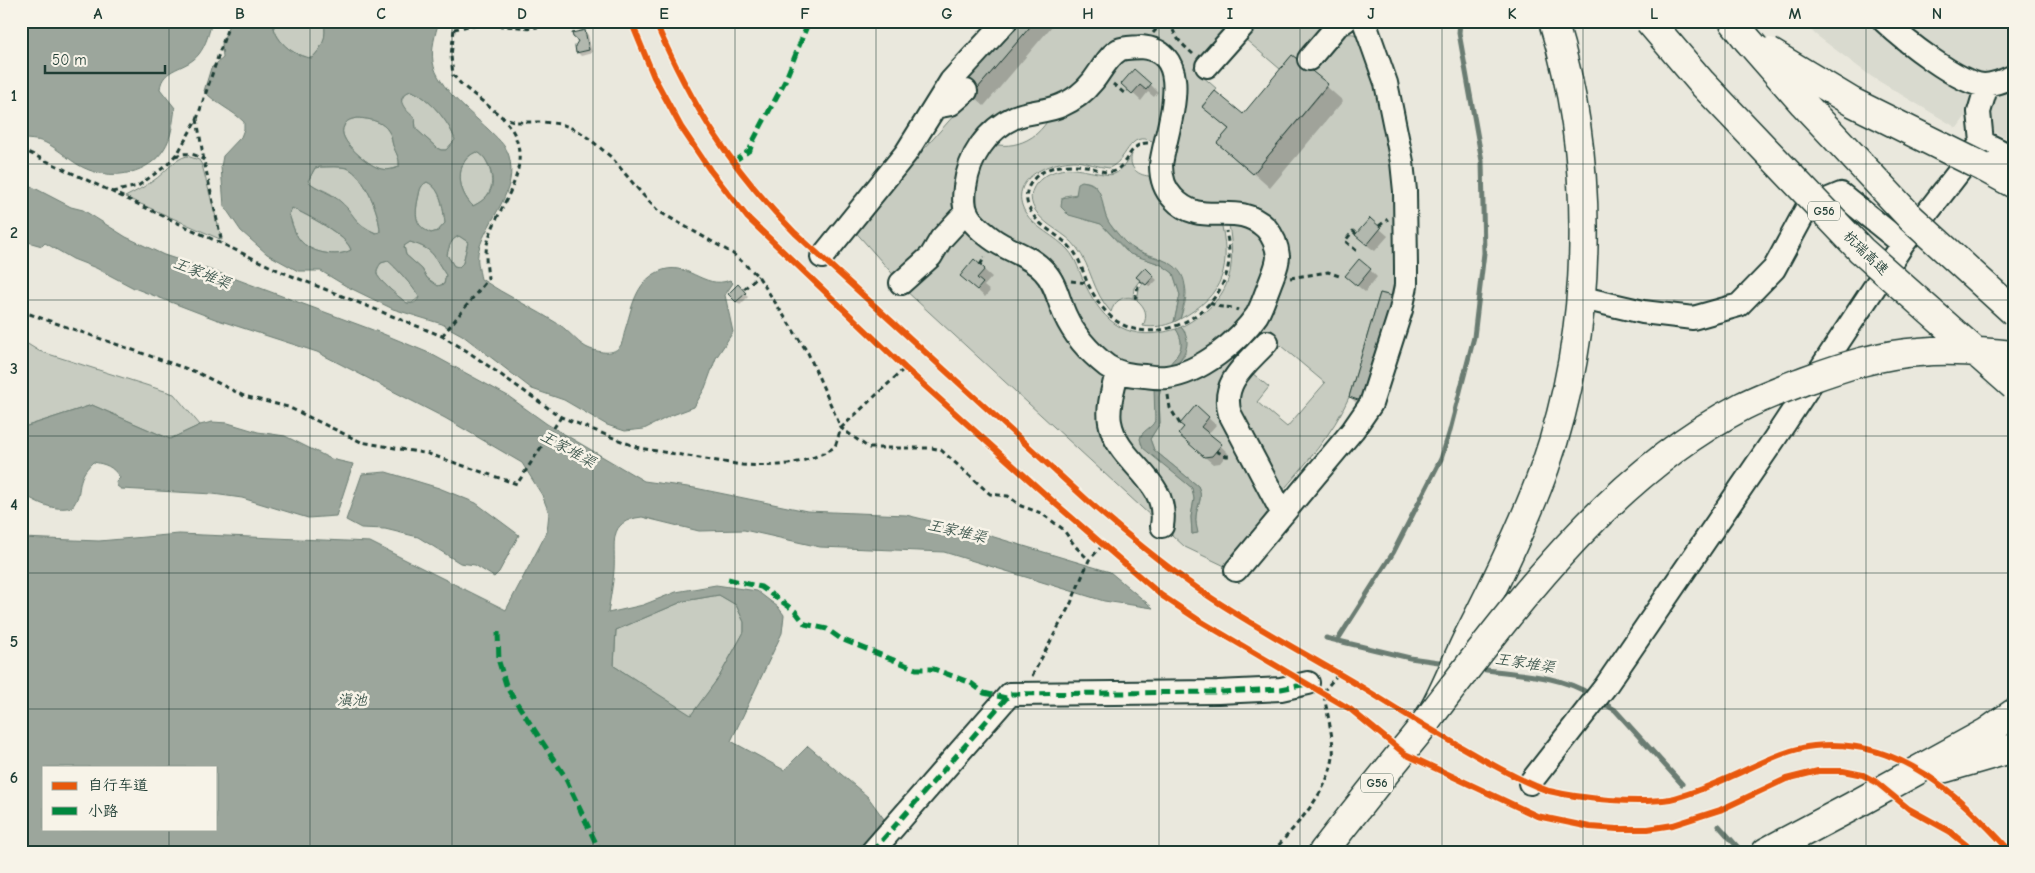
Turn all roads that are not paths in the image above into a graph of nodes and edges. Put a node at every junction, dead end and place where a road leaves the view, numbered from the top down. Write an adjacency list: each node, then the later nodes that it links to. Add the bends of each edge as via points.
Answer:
1 (1006, 21): 15 (street, via 951,81)
2 (1247, 21): 11 (street)
3 (1345, 21): 10 (street)
4 (1364, 21): 30 (street, via 1386,83 1398,139 1405,191 1406,286 1371,404)
5 (1553, 21): 37 (highway, bridge, via 1575,112 1582,196 1583,260 1575,343 1545,466 1501,571)
6 (1560, 21): 23 (street, via 1576,76 1591,164)
7 (1649, 21): 28 (highway, 杭瑞高速 / G56, bridge, via 1702,83 1861,250)
8 (1884, 21): 13 (street, via 1922,53 1976,84)
9 (1740, 30): 18 (highway, bridge, via 1852,102); 24 (highway, bridge, via 1803,103 1911,218)
10 (1310, 59)
11 (1207, 66)
12 (2014, 76): 13 (street)
13 (1987, 85): 16 (street, via 1980,112)
14 (966, 91): 15 (street, via 952,104)
15 (935, 106): 21 (street, via 906,153)
16 (1982, 142): 17 (street); 20 (street)
17 (2014, 158)
18 (2014, 184)
19 (966, 212): 22 (street, via 927,260); 27 (street, via 991,238 1029,258 1044,270 1074,333 1092,353); 27 (street, via 963,200 969,165 988,137 1014,118 1050,110 1072,100 1083,92 1119,50 1148,48 1166,59 1173,69 1176,92 1163,152 1161,175 1165,186 1185,210 1234,213 1260,222 1271,233 1278,257 1261,307 1252,322 1209,360 1168,377)
20 (1903, 244): 23 (street, via 1841,194 1807,208 1774,269 1740,305 1693,318 1643,312); 39 (street, via 1605,687)
21 (822, 257)
22 (901, 283)
23 (1592, 300): 31 (street, via 1585,354)
24 (2014, 312)
25 (1267, 342): 32 (street, via 1231,383 1227,404)
26 (2014, 354): 37 (highway, bridge, via 1954,350 1918,352 1867,361 1831,371 1743,406 1658,462 1622,492 1517,604)
27 (1117, 372): 33 (street, via 1110,411 1112,429 1157,491 1164,507)
28 (2014, 386)
29 (1357, 400): 30 (street)
30 (1354, 430): 32 (street)
31 (1568, 430)
32 (1283, 514): 34 (street)
33 (1162, 526)
34 (1236, 570)
35 (1315, 688): 41 (street, via 1010,694)
36 (2014, 713): 40 (highway, via 1987,732)
37 (1432, 714): 42 (highway, G56)
38 (2014, 748): 40 (highway, via 1954,764)
39 (1530, 783)
40 (1851, 807): 43 (highway)
41 (876, 848)
42 (1323, 852)
43 (1766, 852)

